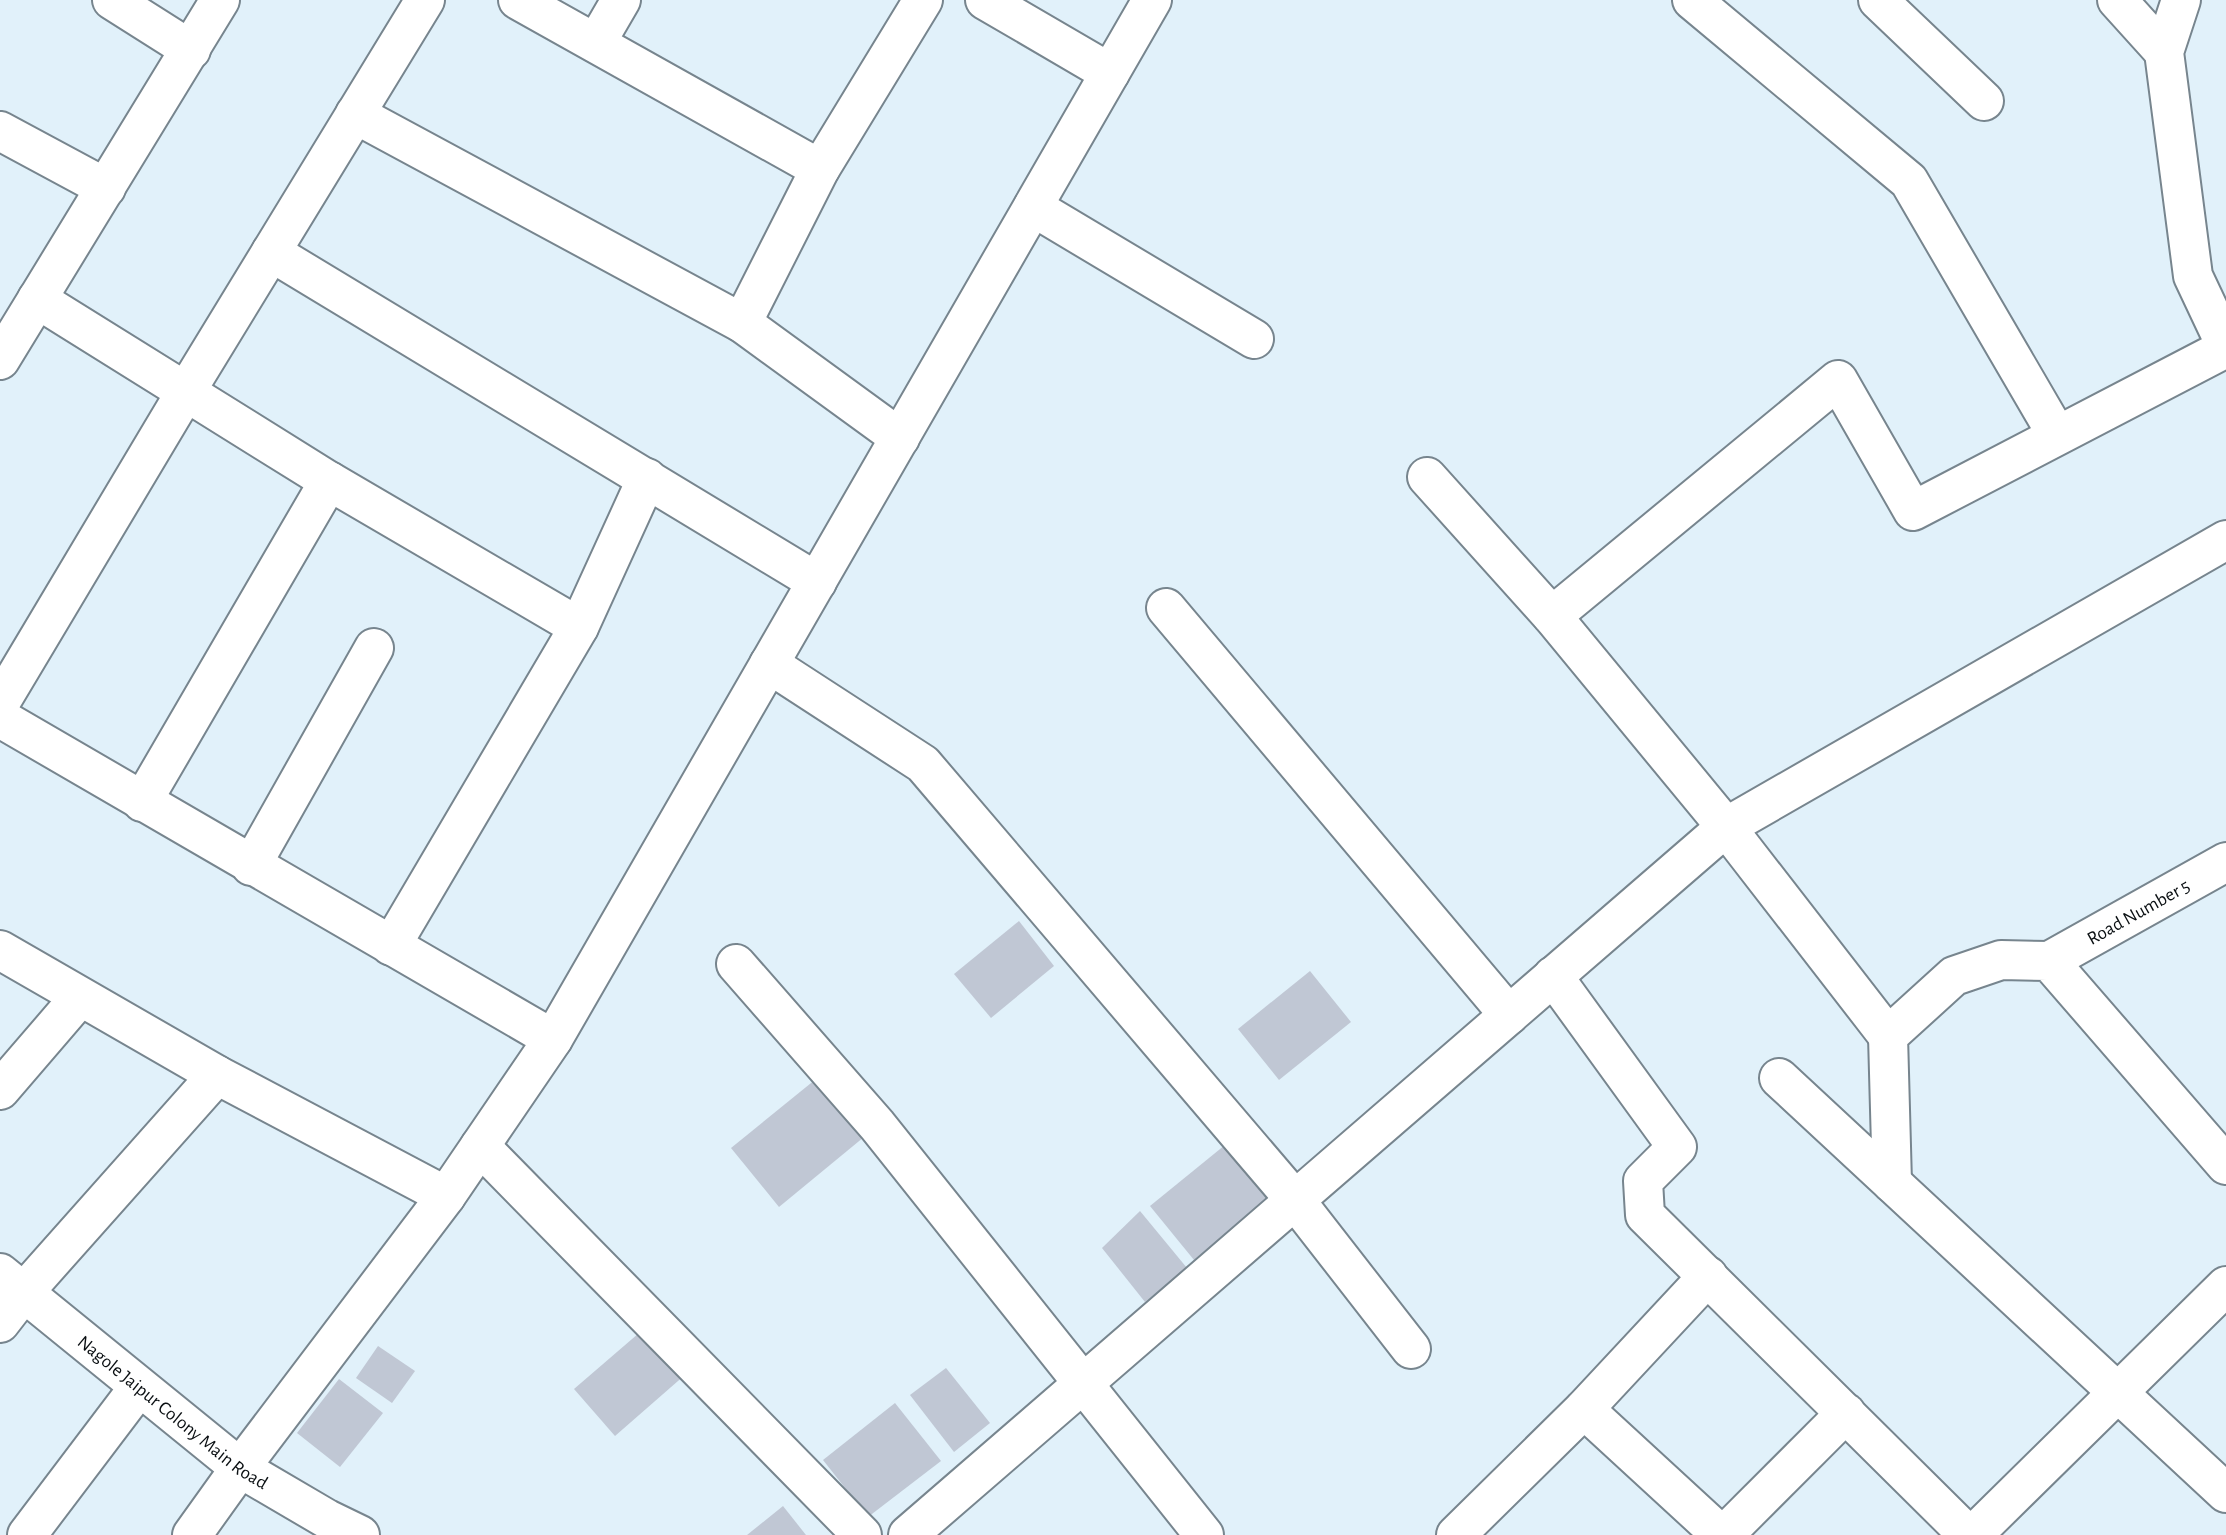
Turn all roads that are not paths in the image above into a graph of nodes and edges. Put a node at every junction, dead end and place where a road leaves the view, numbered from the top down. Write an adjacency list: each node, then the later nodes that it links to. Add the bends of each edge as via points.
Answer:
1 (112, 0): 14 (street)
2 (220, 0): 14 (street)
3 (425, 0): 18 (street)
4 (518, 0): 13 (street)
5 (621, 0): 13 (street)
6 (923, 0): 20 (street)
7 (985, 0): 16 (street)
8 (1152, 0): 16 (street)
9 (1692, 0): 30 (street, via 1909,181)
10 (2117, 0): 15 (street)
11 (2181, 0): 15 (street)
12 (1901, 7): 17 (street)
13 (596, 43): 20 (street)
14 (191, 50): 21 (street)
15 (2164, 52): 27 (street, via 2193,276)
16 (1110, 73): 22 (street)
17 (1984, 101)
18 (355, 114): 23 (street); 25 (street)
19 (0, 131): 21 (street)
20 (820, 169): 25 (street)
21 (106, 188): 24 (street)
22 (1033, 207): 26 (street); 31 (street)
23 (271, 253): 29 (street); 33 (street)
24 (37, 299): 28 (street); 29 (street)
25 (742, 323): 31 (street)
26 (1254, 339)
27 (2226, 347): 30 (street)
28 (0, 360)
29 (185, 393): 34 (street); 42 (street)
30 (2057, 435): 38 (street, via 1913,511 1838,380)
31 (900, 438): 36 (street)
32 (1427, 477): 38 (street)
33 (647, 478): 36 (street); 39 (street)
34 (329, 481): 39 (street); 44 (street)
35 (2226, 540): 45 (street)
36 (817, 582): 41 (street)
37 (1166, 608): 54 (street)
38 (1552, 616): 45 (street)
39 (579, 626): 48 (street)
40 (374, 648): 47 (street)
41 (769, 664): 56 (street); 64 (street, via 923,764)
42 (0, 704)
43 (0, 718): 44 (street)
44 (142, 802): 47 (street)
45 (1726, 827): 52 (street); 55 (street)
46 (2226, 862): 50 (street, Road Number 5)
47 (251, 866): 48 (street)
48 (391, 946): 56 (street)
49 (0, 950): 53 (street)
50 (2049, 961): 55 (street, via 2001,960 1954,976); 61 (street)
51 (736, 964): 70 (street, via 877,1125)
52 (1553, 976): 54 (street); 65 (street, via 1677,1147 1643,1181 1645,1215)
53 (80, 997): 57 (street); 59 (street)
54 (1509, 1015): 64 (street)
55 (1888, 1036): 62 (street)
56 (552, 1039): 60 (street)
57 (217, 1075): 63 (street); 66 (street)
58 (1779, 1078): 62 (street)
59 (0, 1090)
60 (481, 1146): 63 (street); 80 (street)
61 (2226, 1165)
62 (1892, 1182): 72 (street)
63 (446, 1196): 75 (street)
64 (1295, 1200): 69 (street); 70 (street)
65 (1708, 1276): 73 (street); 74 (street)
66 (12, 1282): 68 (street); 71 (street, Nagole Jaipur Colony Main Road)
67 (2226, 1286): 72 (street)
68 (0, 1322)
69 (1411, 1349)
70 (1083, 1384): 81 (street); 82 (street)
71 (139, 1387): 75 (street, Nagole Jaipur Colony Main Road); 78 (street)
72 (2118, 1393): 76 (street); 85 (street)
73 (1584, 1409): 83 (street); 84 (street)
74 (1846, 1413): 84 (street); 85 (street)
75 (240, 1468): 77 (street, Nagole Jaipur Colony Main Road); 79 (street)
76 (2226, 1493)
77 (334, 1530)
78 (27, 1535)
79 (192, 1535)
80 (862, 1535)
81 (908, 1535)
82 (1204, 1535)
83 (1456, 1535)
84 (1722, 1535)
85 (1971, 1535)

